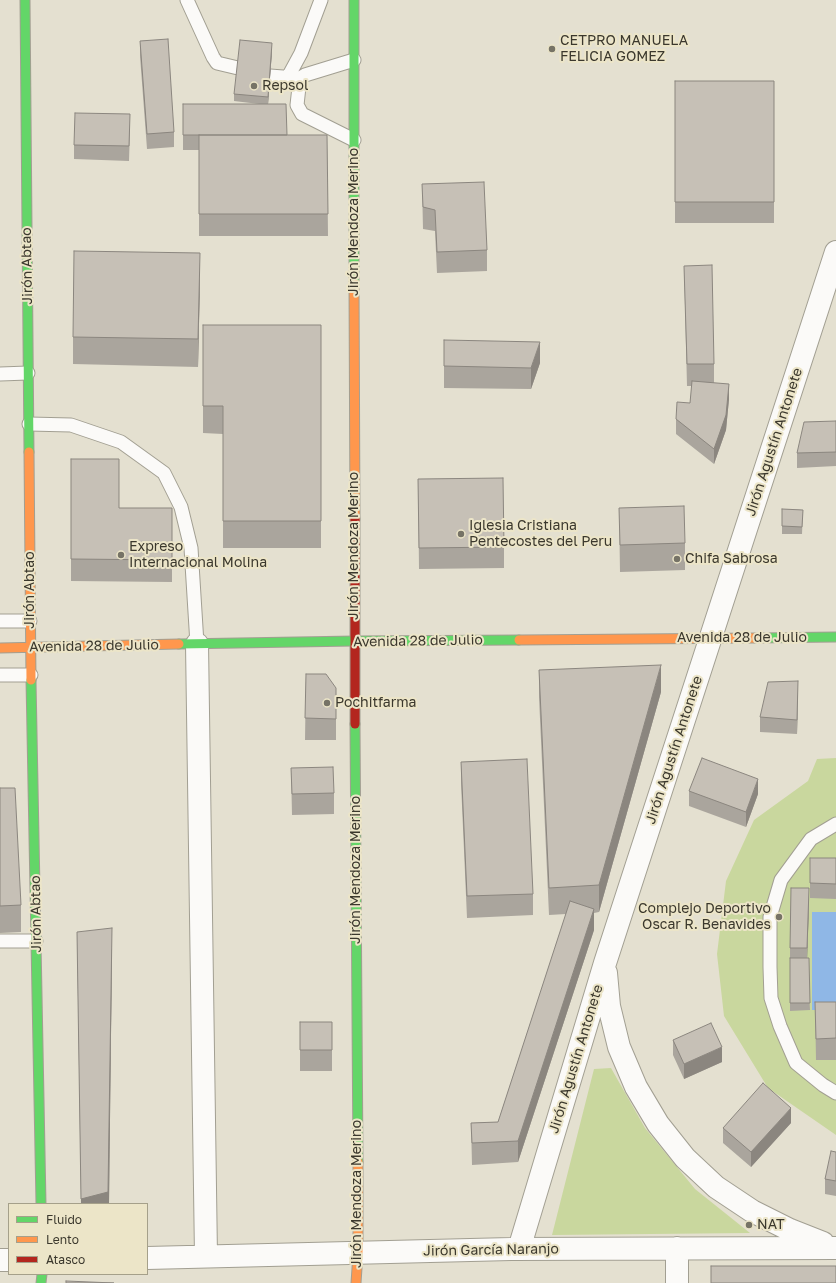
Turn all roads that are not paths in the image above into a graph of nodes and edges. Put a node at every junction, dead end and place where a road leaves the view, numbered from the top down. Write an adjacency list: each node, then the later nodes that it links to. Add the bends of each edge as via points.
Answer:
1 (25, 0): 11 (street, Jirón Abtao)
2 (187, 0): 6 (lane, via 217,63)
3 (321, 0): 8 (lane)
4 (354, 0): 5 (street, Jirón Mendoza Merino)
5 (354, 60): 8 (lane); 9 (street, Jirón Mendoza Merino)
6 (238, 68)
7 (270, 76): 8 (lane)
8 (294, 78): 9 (lane, via 297,105 302,114)
9 (354, 140): 18 (street, Jirón Mendoza Merino)
10 (836, 252): 17 (street, Jirón Agustín Antonete)
11 (28, 373): 12 (lane); 13 (street, Jirón Abtao)
12 (0, 374)
13 (29, 424): 14 (street, Jirón Abtao); 19 (lane, via 71,425 121,442 164,473 181,507 191,548)
14 (30, 620): 15 (lane); 21 (street, Jirón Abtao)
15 (0, 621)
16 (836, 637): 17 (street, Avenida 28 de Julio)
17 (710, 638): 18 (street, Avenida 28 de Julio); 27 (street, Jirón Agustín Antonete)
18 (355, 641): 19 (street, Avenida 28 de Julio); 33 (street, Jirón Mendoza Merino)
19 (197, 644): 21 (street, Avenida 28 de Julio); 34 (street)
20 (0, 648): 21 (street, Avenida 28 de Julio)
21 (31, 648): 23 (street, Jirón Abtao)
22 (0, 675): 23 (lane)
23 (31, 675): 26 (street, Jirón Abtao)
24 (836, 824): 28 (lane, via 811,839 781,880 770,917 770,967 771,998 796,1063)
25 (0, 941): 26 (lane)
26 (36, 941): 29 (street, Jirón Abtao)
27 (605, 963): 31 (street, via 609,1006 619,1048 636,1087 658,1124 680,1152 716,1187 752,1211); 32 (street, Jirón Agustín Antonete)
28 (836, 1093)
29 (41, 1203)
30 (677, 1248): 31 (street, Jirón García Naranjo); 32 (street, Jirón García Naranjo); 37 (street)
31 (835, 1248)
32 (519, 1249): 33 (street, Jirón García Naranjo)
33 (358, 1253): 34 (street, Jirón García Naranjo); 36 (street, Jirón Mendoza Merino)
34 (206, 1256): 35 (street, Jirón García Naranjo)
35 (148, 1258)
36 (356, 1283)
37 (677, 1283)

